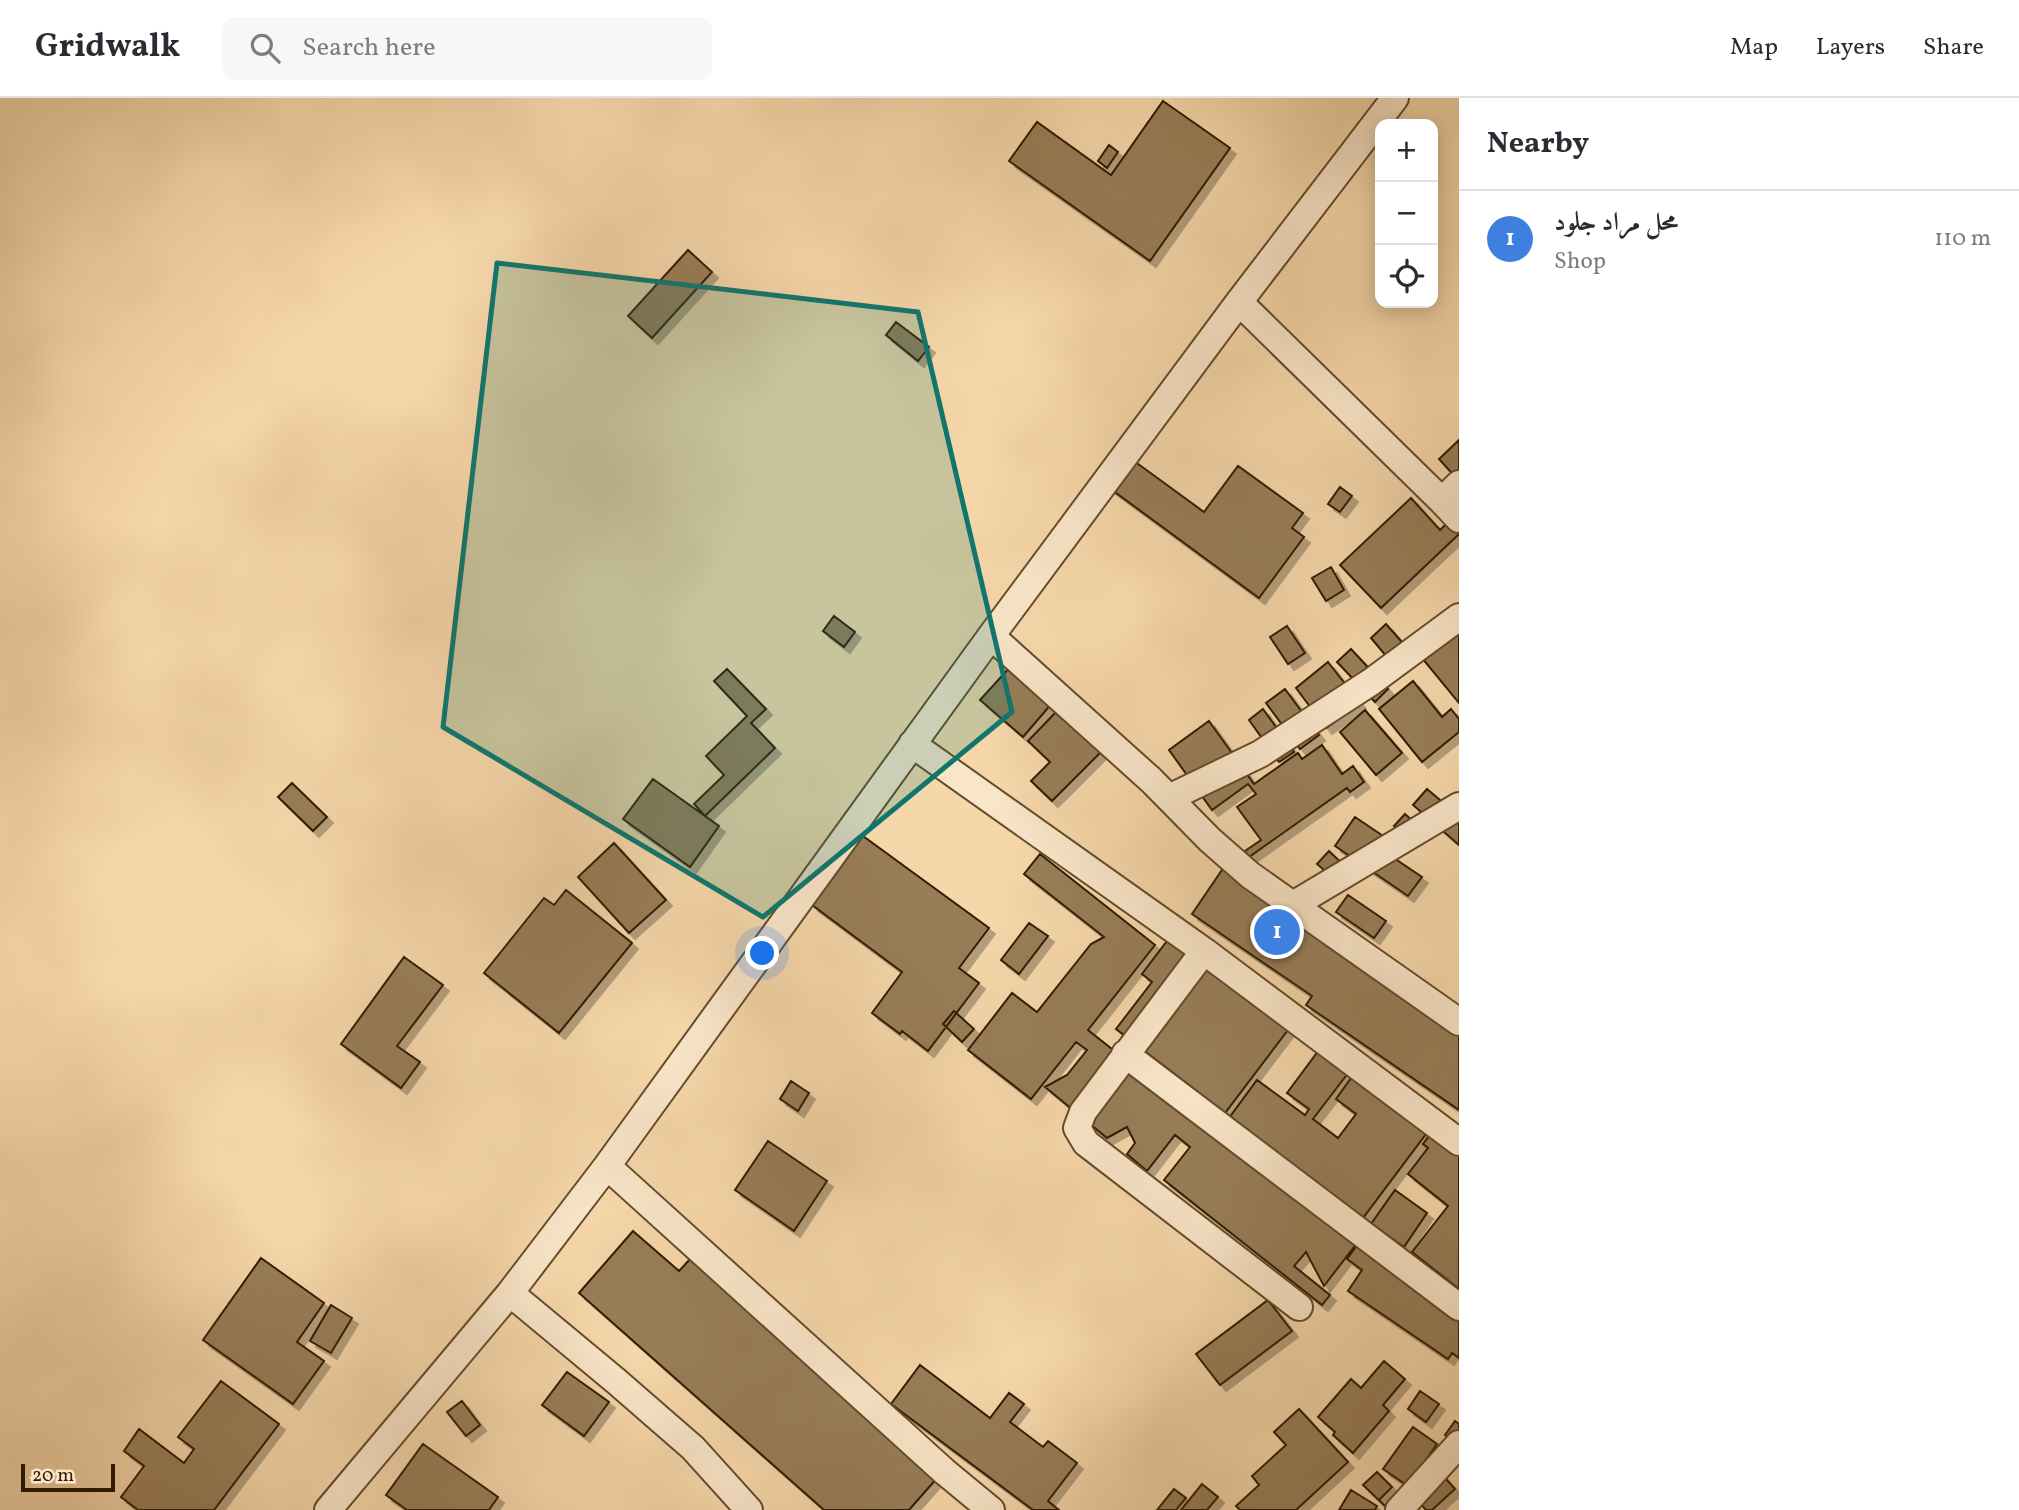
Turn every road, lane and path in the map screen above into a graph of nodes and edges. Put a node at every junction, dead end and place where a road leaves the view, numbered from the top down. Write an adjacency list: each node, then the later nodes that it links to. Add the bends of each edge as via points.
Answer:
1 (1395, 98): 2 (street)
2 (1239, 302): 3 (street); 5 (street)
3 (1453, 501)
4 (1459, 617): 7 (street, via 1371,682 1260,754)
5 (990, 636): 6 (street); 7 (street)
6 (912, 744): 10 (street); 14 (street)
7 (1169, 798): 9 (street, via 1240,866)
8 (1459, 806): 9 (street)
9 (1293, 905): 11 (street)
10 (1204, 951): 12 (street); 13 (street)
11 (1459, 1022)
12 (1125, 1054): 16 (street, via 1079,1120 1081,1137); 17 (street)
13 (1459, 1142)
14 (607, 1166): 15 (street); 19 (street)
15 (510, 1293): 20 (street); 21 (street, via 692,1448)
16 (1299, 1307)
17 (1459, 1307)
18 (1459, 1444): 22 (street)
19 (984, 1508)
20 (328, 1510)
21 (749, 1510)
22 (1399, 1510)

